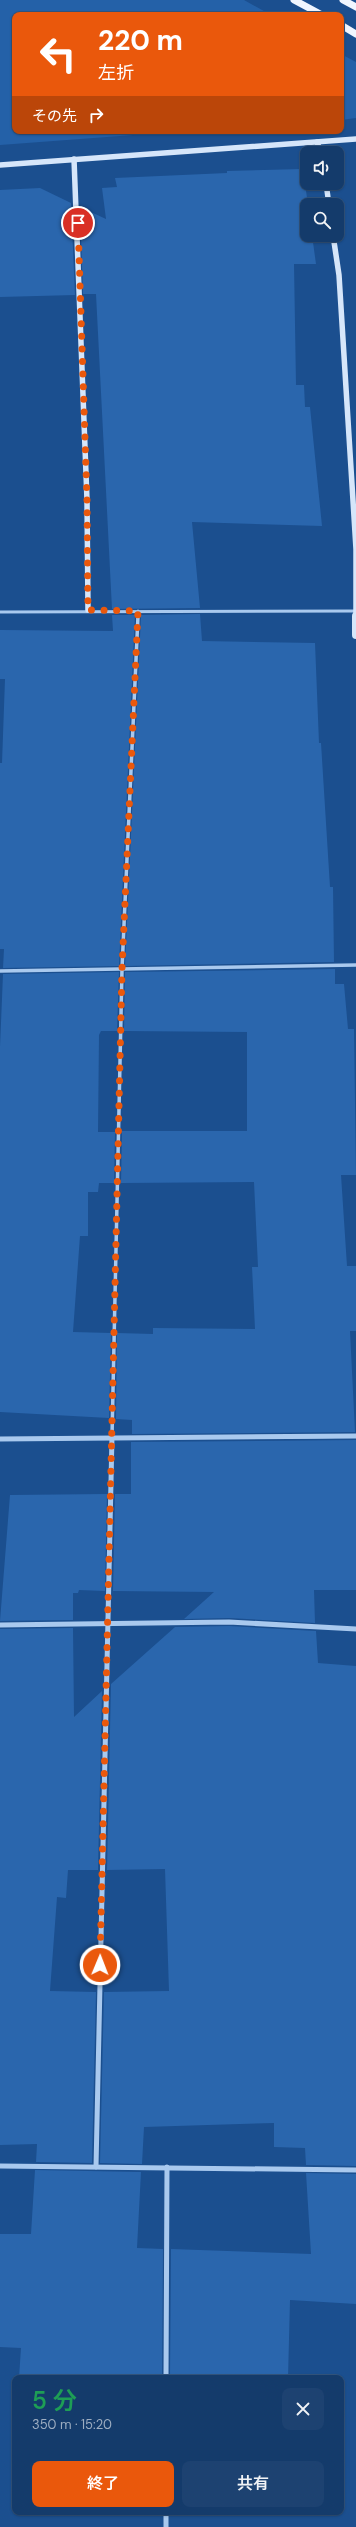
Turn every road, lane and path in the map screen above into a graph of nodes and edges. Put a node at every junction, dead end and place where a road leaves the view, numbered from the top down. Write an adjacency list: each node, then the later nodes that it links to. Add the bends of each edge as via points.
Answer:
1 (294, 0): 4 (main road)
2 (343, 0): 3 (main road)
3 (356, 7)
4 (316, 12)
5 (344, 27): 6 (main road)
6 (356, 34)
7 (356, 139): 8 (street)
8 (317, 142): 9 (street); 10 (street)
9 (318, 146)
10 (74, 159): 11 (street); 13 (street, via 87,500)
11 (0, 165)
12 (335, 242): 15 (street, via 355,541)
13 (88, 610): 14 (street); 16 (street)
14 (138, 611): 15 (street); 19 (street)
15 (355, 611): 17 (street)
16 (0, 612)
17 (356, 635)
18 (356, 965): 19 (street)
19 (122, 969): 20 (street); 23 (street)
20 (0, 971)
21 (356, 1436): 23 (street)
22 (0, 1439): 23 (street)
23 (112, 1440): 24 (street)
24 (107, 1623): 25 (street); 26 (street, via 229,1622); 28 (street)
25 (0, 1625)
26 (356, 1629)
27 (0, 2166): 28 (street)
28 (96, 2167): 29 (street)
29 (167, 2168): 30 (street); 31 (street)
30 (356, 2170)
31 (166, 2375)
32 (166, 2515): 33 (street)
33 (166, 2527)

